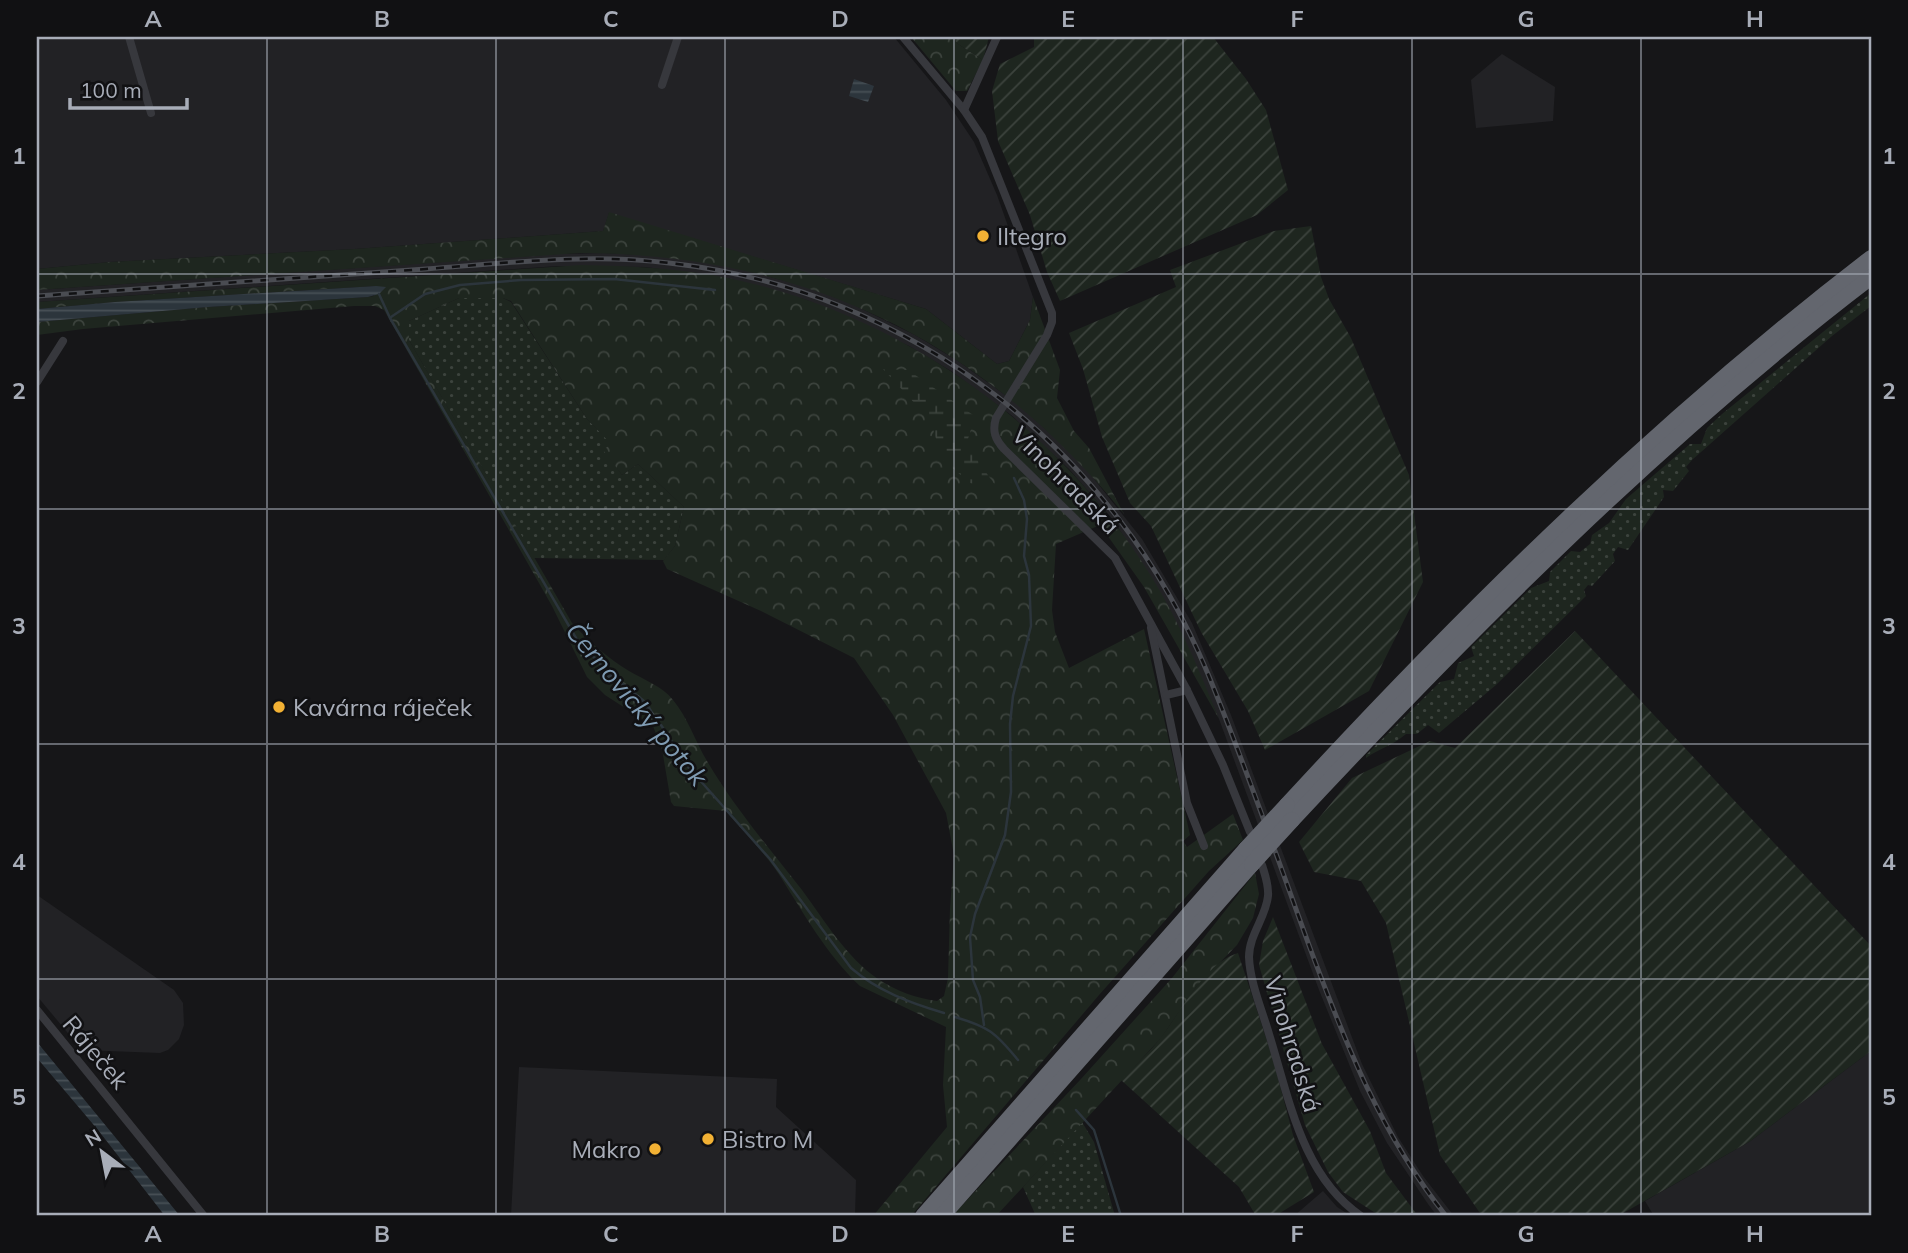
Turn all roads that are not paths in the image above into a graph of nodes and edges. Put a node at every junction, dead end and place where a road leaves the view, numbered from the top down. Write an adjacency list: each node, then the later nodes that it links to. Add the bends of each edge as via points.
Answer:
1 (130, 37): 7 (street)
2 (678, 37): 5 (street)
3 (903, 37): 6 (street, Vinohradská)
4 (997, 37): 6 (street)
5 (662, 85)
6 (964, 110): 12 (street, Vinohradská, via 982,137 1052,317 1047,335 999,410 995,435 1115,558)
7 (151, 113)
8 (1871, 258): 15 (highway, via 1618,471 1480,602)
9 (1871, 277): 15 (highway, via 1750,374 1626,483)
10 (63, 341): 11 (street)
11 (37, 382)
12 (1149, 618): 13 (street, Vinohradská); 14 (street, Vinohradská)
13 (1187, 690): 14 (street); 16 (street, Vinohradská)
14 (1166, 695): 17 (street, Vinohradská, via 1187,803)
15 (1290, 812): 18 (highway, bridge)
16 (1250, 832)
17 (1204, 846)
18 (1253, 859): 21 (highway); 22 (highway); 23 (street, Vinohradská, via 1268,883 1249,953 1256,992 1307,1151 1334,1192)
19 (37, 1010): 20 (street, Ráječek)
20 (204, 1216)
21 (923, 1216)
22 (942, 1216)
23 (1361, 1216)

